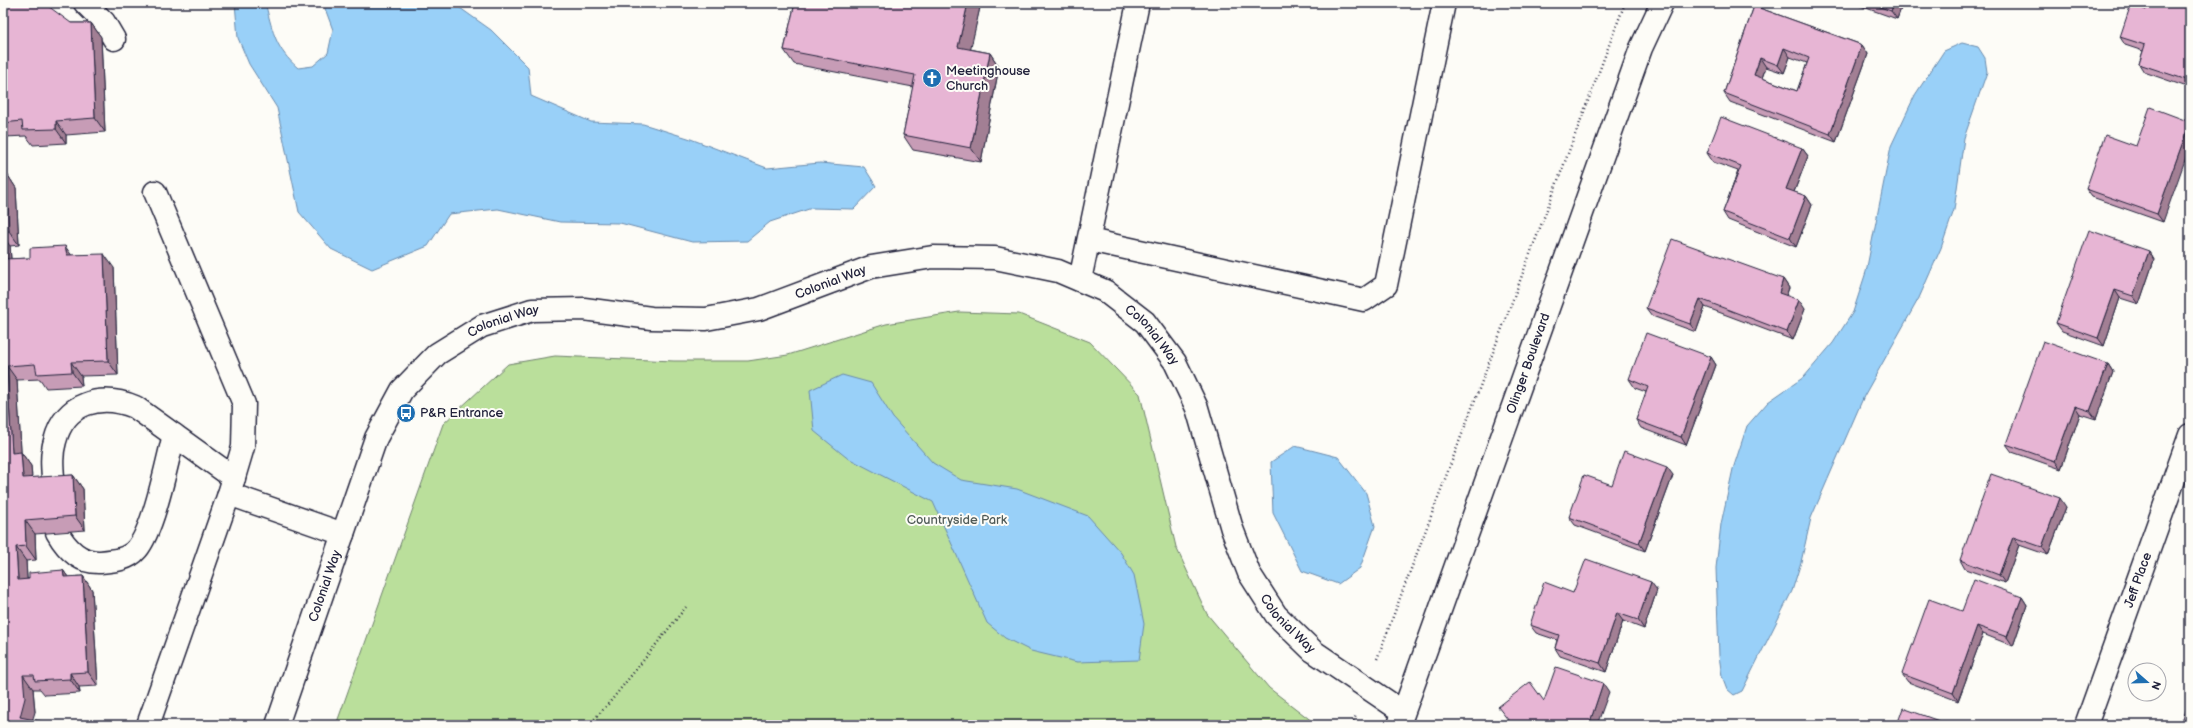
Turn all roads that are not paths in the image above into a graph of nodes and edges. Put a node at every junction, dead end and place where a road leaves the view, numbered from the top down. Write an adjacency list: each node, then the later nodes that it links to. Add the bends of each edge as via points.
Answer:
1 (85, 3): 5 (street, via 104,22)
2 (1138, 3): 7 (street)
3 (1444, 3): 7 (street, via 1386,285 1364,300)
4 (1662, 3): 15 (street, Olinger Boulevard, via 1639,56)
5 (114, 39)
6 (155, 192): 11 (street, via 244,404 243,447)
7 (1088, 240): 8 (street)
8 (1080, 280): 14 (street, Colonial Way, via 1058,271 995,258 933,258 871,267 759,309 706,319 650,318 584,309 532,310 482,326 437,354 402,390 376,438); 15 (street, Colonial Way, via 1104,291 1145,322 1175,362 1197,408 1232,529 1249,574 1276,615 1313,651 1366,687)
9 (174, 435): 11 (street); 12 (street, via 136,407 124,402 102,400 80,405 64,420 55,441 52,461); 13 (street, via 149,527 136,549 119,560 97,562 78,556 65,546)
10 (2190, 435): 18 (street, Jeff Place)
11 (231, 486): 14 (street); 16 (street)
12 (54, 490)
13 (57, 532)
14 (343, 534): 17 (street, Colonial Way)
15 (1401, 719)
16 (148, 725)
17 (277, 725)
18 (2086, 725)

